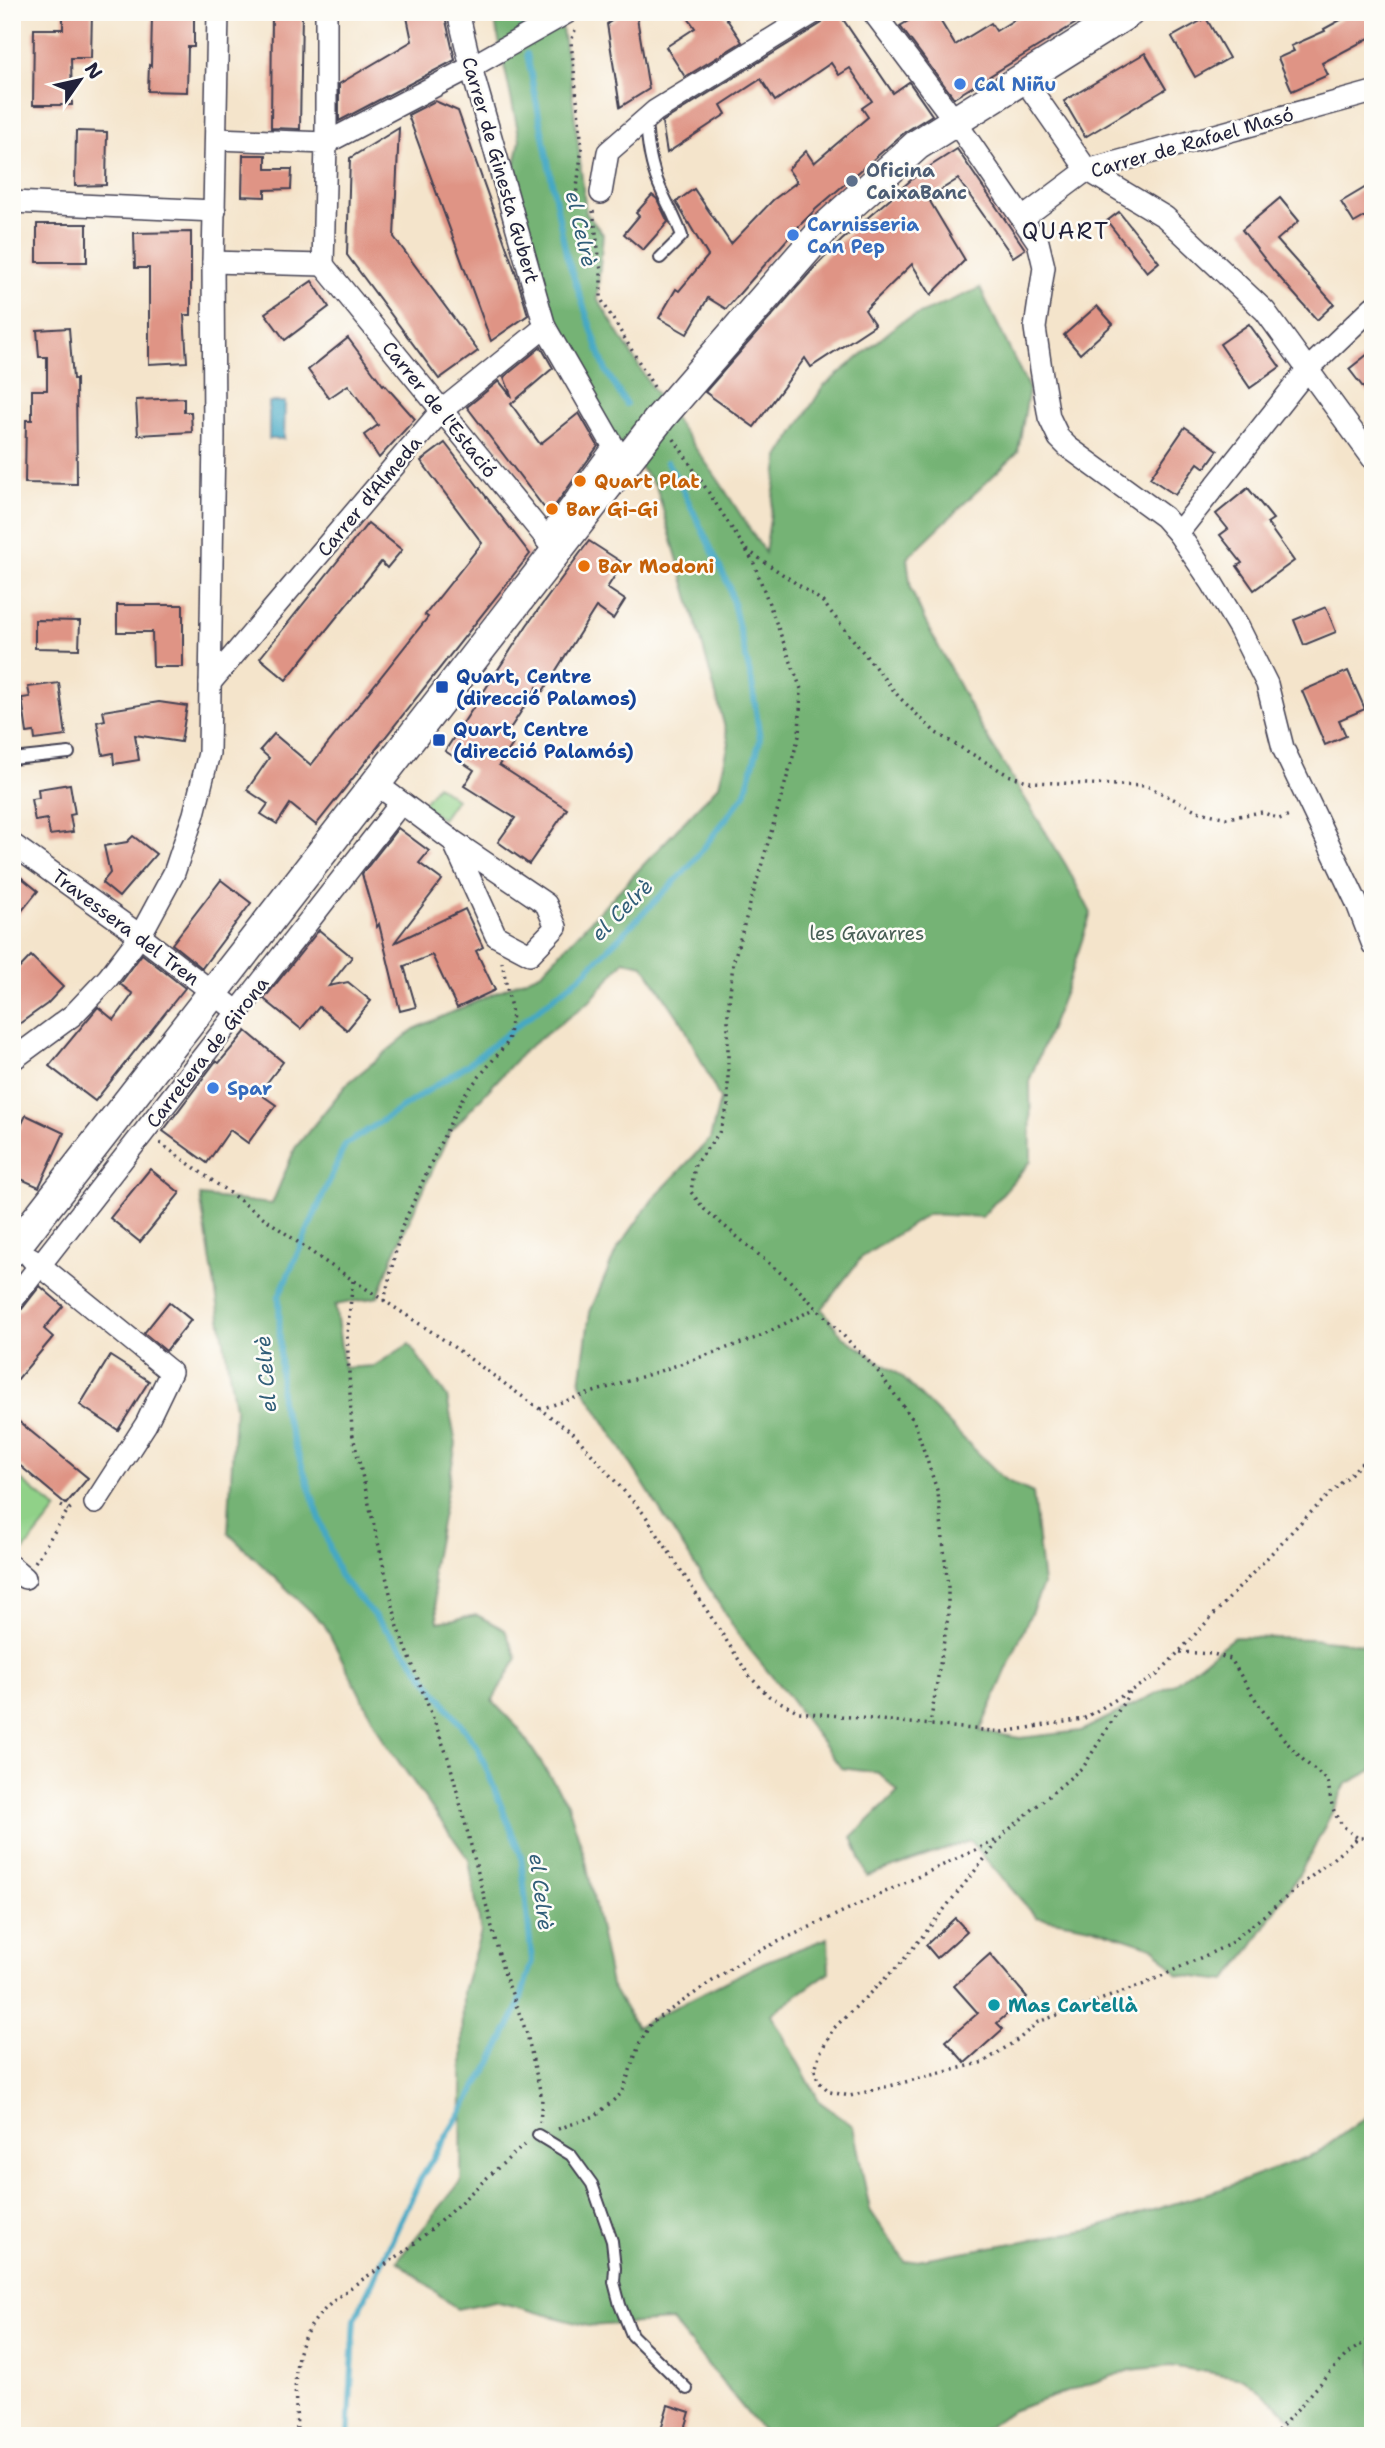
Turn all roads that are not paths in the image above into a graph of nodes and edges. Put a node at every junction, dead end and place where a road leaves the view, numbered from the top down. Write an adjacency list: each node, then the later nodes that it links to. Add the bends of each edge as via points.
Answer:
1 (218, 12): 13 (street)
2 (326, 12): 14 (street)
3 (458, 12): 8 (street, Carrer de Ginesta Gubert)
4 (815, 12): 11 (street)
5 (873, 12): 12 (street)
6 (1129, 12): 9 (main road)
7 (572, 18): 8 (street)
8 (471, 67): 14 (street); 24 (street, Carrer de Ginesta Gubert)
9 (1023, 78): 12 (main road); 15 (street)
10 (1373, 92): 15 (street, Carrer de Rafael Masó)
11 (646, 119): 16 (street, via 608,152); 20 (lane, via 658,183 682,236)
12 (955, 121): 19 (street); 29 (main road, via 917,145 826,227)
13 (216, 139): 14 (street); 18 (street)
14 (326, 143): 22 (street)
15 (1087, 170): 19 (street, Carrer de Rafael Masó); 25 (street, via 1165,217 1265,311)
16 (601, 193)
17 (12, 202): 18 (street)
18 (215, 211): 21 (street)
19 (1023, 218): 28 (street, via 1038,242 1044,267 1035,328 1049,417 1059,438 1164,517)
20 (660, 258)
21 (213, 262): 22 (street); 30 (street)
22 (323, 265): 26 (street, Carrer de l'Estació)
23 (1373, 307): 25 (street)
24 (545, 327): 26 (street, Carrer d'Almeda); 29 (street, Carrer de Ginesta Gubert, via 614,447)
25 (1307, 370): 27 (street); 28 (street)
26 (441, 411): 29 (street, Carrer de l'Estació); 30 (street, Carrer d'Almeda)
27 (1373, 459)
28 (1178, 533): 37 (street, via 1239,628 1266,684 1283,748 1310,807)
29 (552, 546): 33 (main road)
30 (210, 683): 38 (street, via 209,752 194,814 174,873)
31 (69, 753): 32 (lane)
32 (12, 759)
33 (375, 783): 34 (street); 40 (main road)
34 (401, 803): 35 (street); 41 (street, Carretera de Girona)
35 (453, 841): 35 (street, via 546,904 556,927 530,954 496,936)
36 (12, 844): 38 (street, Travessera del Tren)
37 (1364, 897): 39 (street)
38 (139, 936): 40 (street, Travessera del Tren); 42 (street, via 73,1015)
39 (1373, 945)
40 (213, 992): 41 (street, Travessera del Tren); 43 (main road)
41 (238, 1012): 44 (street, Carretera de Girona)
42 (12, 1060)
43 (14, 1248): 44 (street)
44 (40, 1265): 45 (street, Carretera de Girona); 46 (street, via 171,1372 146,1424)
45 (12, 1300)
46 (95, 1503)
47 (538, 2135): 48 (lane, via 571,2155 592,2184 612,2241 614,2282 632,2335)
48 (687, 2389)

